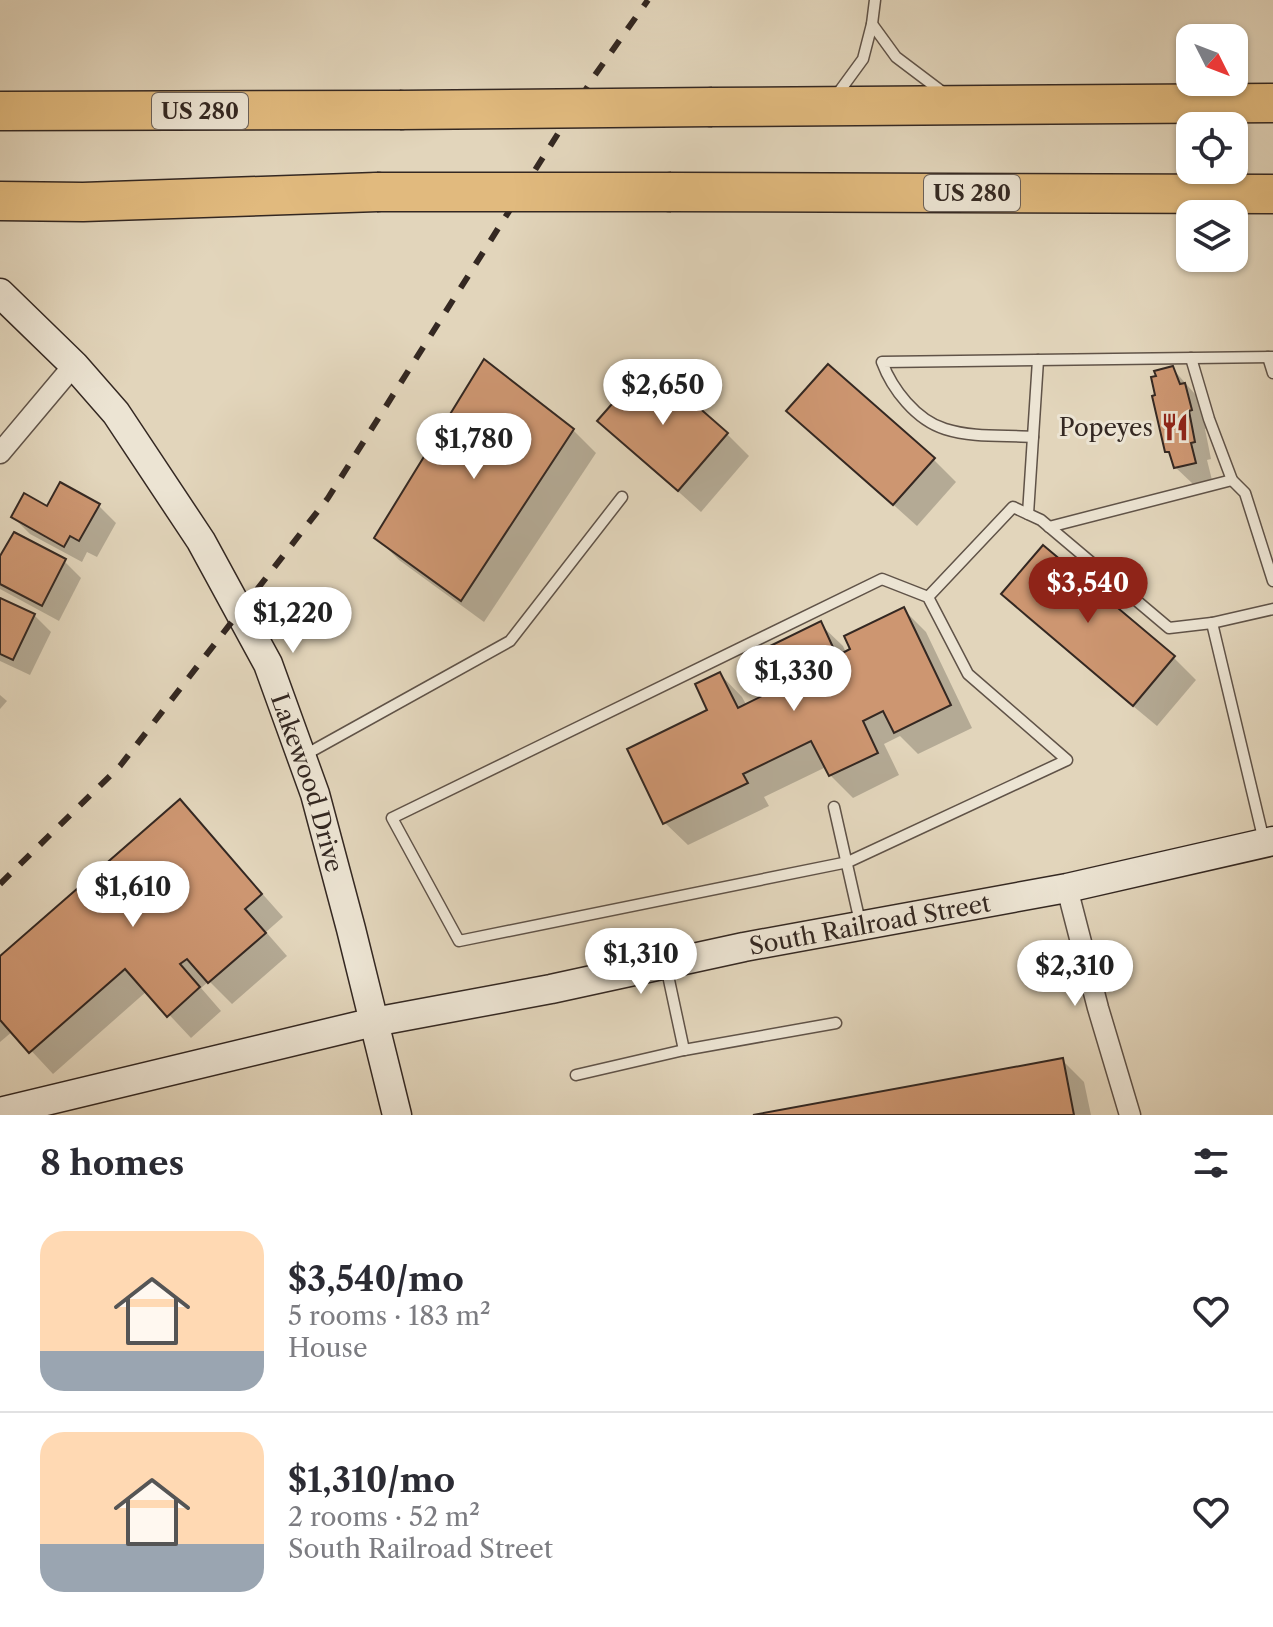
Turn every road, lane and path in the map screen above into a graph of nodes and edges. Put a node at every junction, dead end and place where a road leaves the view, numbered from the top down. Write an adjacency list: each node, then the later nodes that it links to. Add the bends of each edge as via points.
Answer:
1 (875, 0): 2 (lane)
2 (872, 24): 4 (lane, via 896,57); 5 (lane, via 863,59)
3 (1273, 103): 4 (highway, US 280)
4 (962, 105): 5 (highway, US 280)
5 (829, 106): 6 (highway, US 280, bridge)
6 (0, 111)
7 (1273, 194): 8 (highway, US 280, bridge, via 377,192)
8 (0, 201)
9 (0, 293): 13 (street, Lakewood Drive)
10 (1270, 357): 11 (lane); 14 (lane)
11 (1191, 358): 12 (lane); 17 (lane)
12 (1038, 360): 15 (lane); 15 (lane, via 882,362 890,382 913,408 942,428)
13 (74, 365): 16 (street); 25 (street, Lakewood Drive, via 116,413 201,541 268,664)
14 (1273, 373)
15 (1033, 437): 19 (lane)
16 (0, 453)
17 (1232, 480): 20 (lane); 21 (lane, via 1245,493)
18 (622, 497): 25 (lane, via 510,641)
19 (1028, 514): 20 (lane); 22 (lane, via 1013,507)
20 (1049, 527): 24 (lane, via 1169,628)
21 (1273, 581)
22 (928, 597): 28 (lane, via 968,674 1067,760); 28 (lane, via 882,579 392,818 459,941)
23 (1273, 609): 24 (lane)
24 (1212, 623): 27 (lane)
25 (301, 757): 32 (street, Lakewood Drive)
26 (834, 807): 28 (lane)
27 (1269, 842): 29 (street, South Railroad Street)
28 (848, 862): 30 (lane)
29 (1067, 888): 30 (street, South Railroad Street); 38 (street)
30 (861, 925): 31 (street, South Railroad Street)
31 (665, 964): 32 (street, South Railroad Street); 34 (lane)
32 (374, 1022): 36 (street, South Railroad Street); 37 (street, Lakewood Drive)
33 (836, 1023): 34 (lane)
34 (684, 1050): 35 (lane)
35 (576, 1075)
36 (0, 1112)
37 (397, 1115)
38 (1130, 1115)

